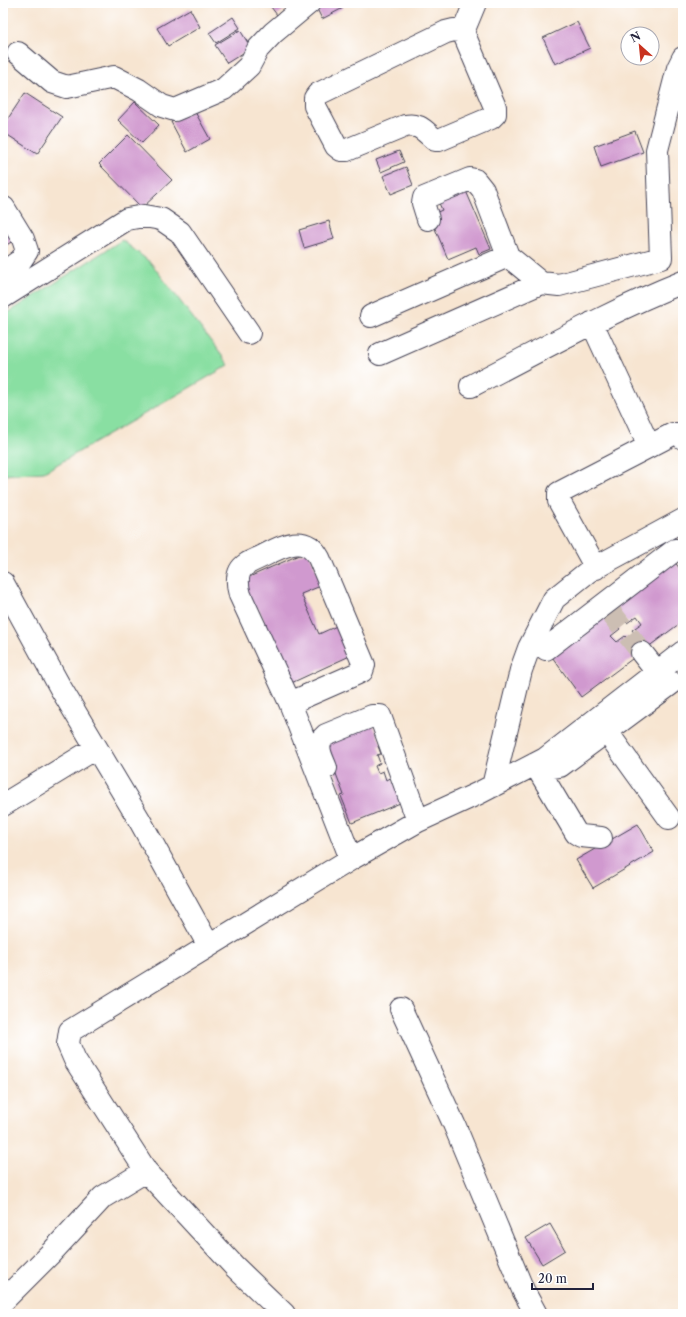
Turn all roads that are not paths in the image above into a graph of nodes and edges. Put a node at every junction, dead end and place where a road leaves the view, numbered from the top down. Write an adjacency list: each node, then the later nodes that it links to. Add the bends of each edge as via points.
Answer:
1 (309, 3): 4 (street, via 273,33 258,49 249,66 224,89 175,110 162,106 114,77 67,87 52,82)
2 (475, 3): 3 (street)
3 (463, 32): 3 (street, via 446,32 318,94 315,106 336,146 341,150 347,150 413,124 422,127 435,140 439,140 491,118 495,114 495,107)
4 (18, 53)
5 (683, 58): 9 (street, via 678,68 658,150 660,258)
6 (4, 208): 10 (street, via 27,251 21,260)
7 (428, 219): 8 (street, via 424,198 470,179 475,180 483,190)
8 (508, 256): 11 (street); 15 (street)
9 (643, 263): 11 (street, via 559,285); 13 (street)
10 (3, 272)
11 (541, 282): 18 (street)
12 (683, 282): 13 (street)
13 (651, 295): 16 (street)
14 (3, 297): 17 (street, via 127,219 144,216 161,219 180,232)
15 (371, 316)
16 (592, 323): 19 (street); 21 (street)
17 (249, 333)
18 (380, 354)
19 (471, 386)
20 (683, 438): 21 (street, via 681,434 673,434)
21 (649, 446): 24 (street, via 559,492 559,501)
22 (683, 520): 24 (street)
23 (675, 550): 26 (street, via 606,607)
24 (596, 568): 34 (street, via 554,599 529,648 521,670)
25 (3, 583): 32 (street)
26 (546, 649)
27 (683, 652): 29 (street)
28 (642, 653): 29 (street)
29 (664, 678): 31 (street); 33 (street)
30 (290, 703): 30 (street, via 240,595 238,583 240,572 246,564 286,544 298,544 309,546 319,558 364,665 356,674); 39 (street)
31 (607, 732): 33 (street, via 560,766 547,768); 36 (street)
32 (96, 748): 35 (street); 40 (street, via 140,821)
33 (535, 764): 34 (street); 38 (street, via 576,833 585,837)
34 (492, 786): 37 (street)
35 (3, 805)
36 (669, 818)
37 (418, 821): 39 (street); 39 (street, via 380,716 372,716 326,735 318,746)
38 (601, 838)
39 (357, 855): 40 (street)
40 (209, 946): 42 (street, via 70,1031 68,1044 75,1060)
41 (401, 1010): 45 (street, via 454,1124 523,1290)
42 (146, 1171): 43 (street, via 103,1197); 44 (street, via 235,1268)
43 (3, 1301)
44 (284, 1314)
45 (536, 1314)

